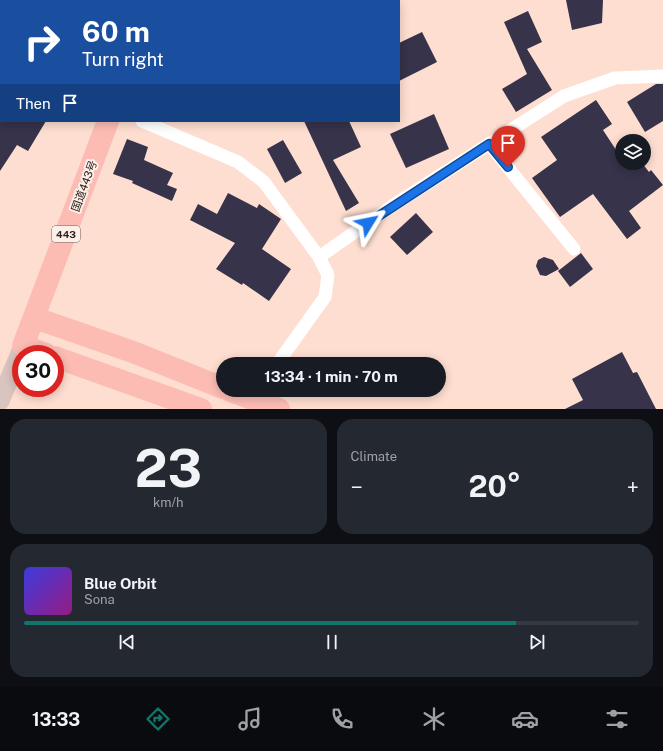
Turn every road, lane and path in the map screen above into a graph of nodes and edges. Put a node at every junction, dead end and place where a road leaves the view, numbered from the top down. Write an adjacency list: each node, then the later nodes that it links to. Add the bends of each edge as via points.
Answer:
1 (663, 76): 4 (street, via 615,78 564,96)
2 (108, 122): 7 (highway, 国道443号 / 443)
3 (144, 122): 6 (street, via 238,162 264,182)
4 (489, 144): 5 (street); 6 (street, via 392,206)
5 (574, 249)
6 (319, 257): 9 (street, via 328,275 325,297)
7 (35, 318): 8 (highway, 国道443号 / 443); 12 (highway, via 133,352)
8 (23, 345)
9 (281, 357)
10 (64, 360): 16 (highway)
11 (12, 372): 15 (main road)
12 (216, 385)
13 (247, 397): 18 (highway)
14 (257, 397): 17 (street)
15 (0, 401)
16 (201, 409)
17 (250, 409)
18 (279, 409)

